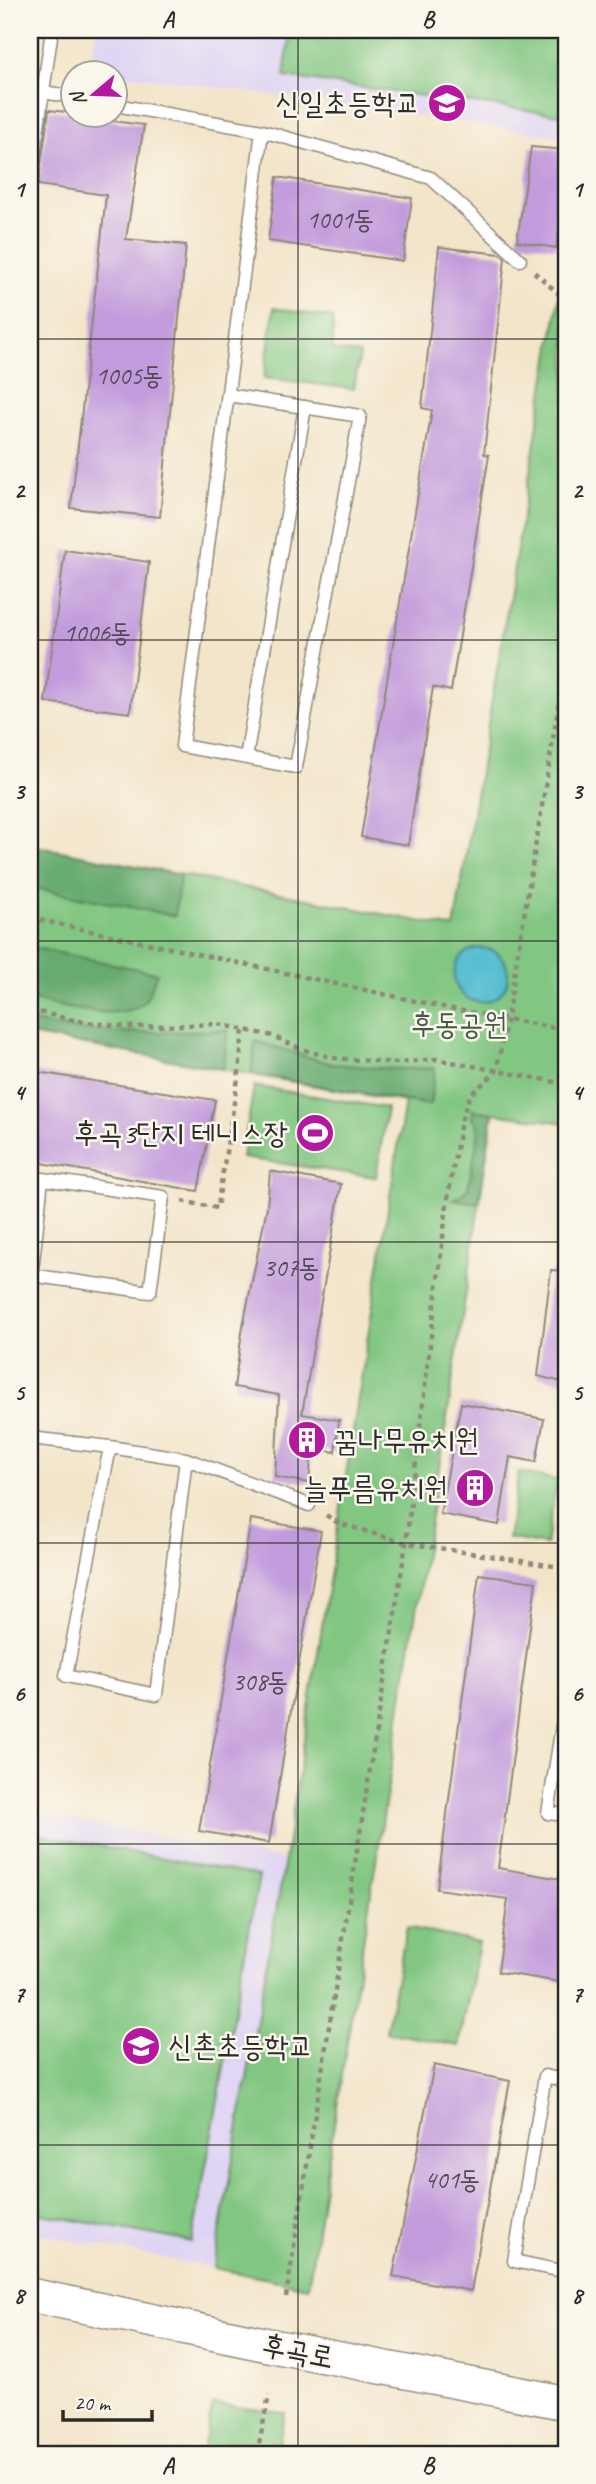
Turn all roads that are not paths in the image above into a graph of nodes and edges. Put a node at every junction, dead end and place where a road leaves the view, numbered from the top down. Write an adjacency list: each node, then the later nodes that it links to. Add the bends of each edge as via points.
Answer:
1 (52, 30): 2 (lane)
2 (43, 92): 3 (lane); 6 (lane)
3 (60, 95)
4 (130, 107): 5 (lane)
5 (262, 131): 7 (lane, via 431,178); 8 (lane)
6 (30, 181)
7 (520, 260)
8 (228, 395): 9 (lane); 10 (lane, via 182,746)
9 (305, 407): 10 (lane); 10 (lane, via 360,415 296,767)
10 (246, 758)
11 (36, 1178): 12 (lane); 12 (lane, via 163,1197 150,1293)
12 (31, 1275): 13 (lane)
13 (30, 1289)
14 (30, 1438): 15 (lane)
15 (110, 1447): 16 (lane); 16 (lane, via 66,1676 156,1695)
16 (186, 1459): 17 (lane)
17 (309, 1504)
18 (566, 1701): 19 (lane, via 548,1813)
19 (566, 1815)
20 (566, 2081): 21 (lane, via 545,2076 514,2262)
21 (566, 2272)
22 (30, 2295): 23 (street, 후곡로)
23 (566, 2403)

